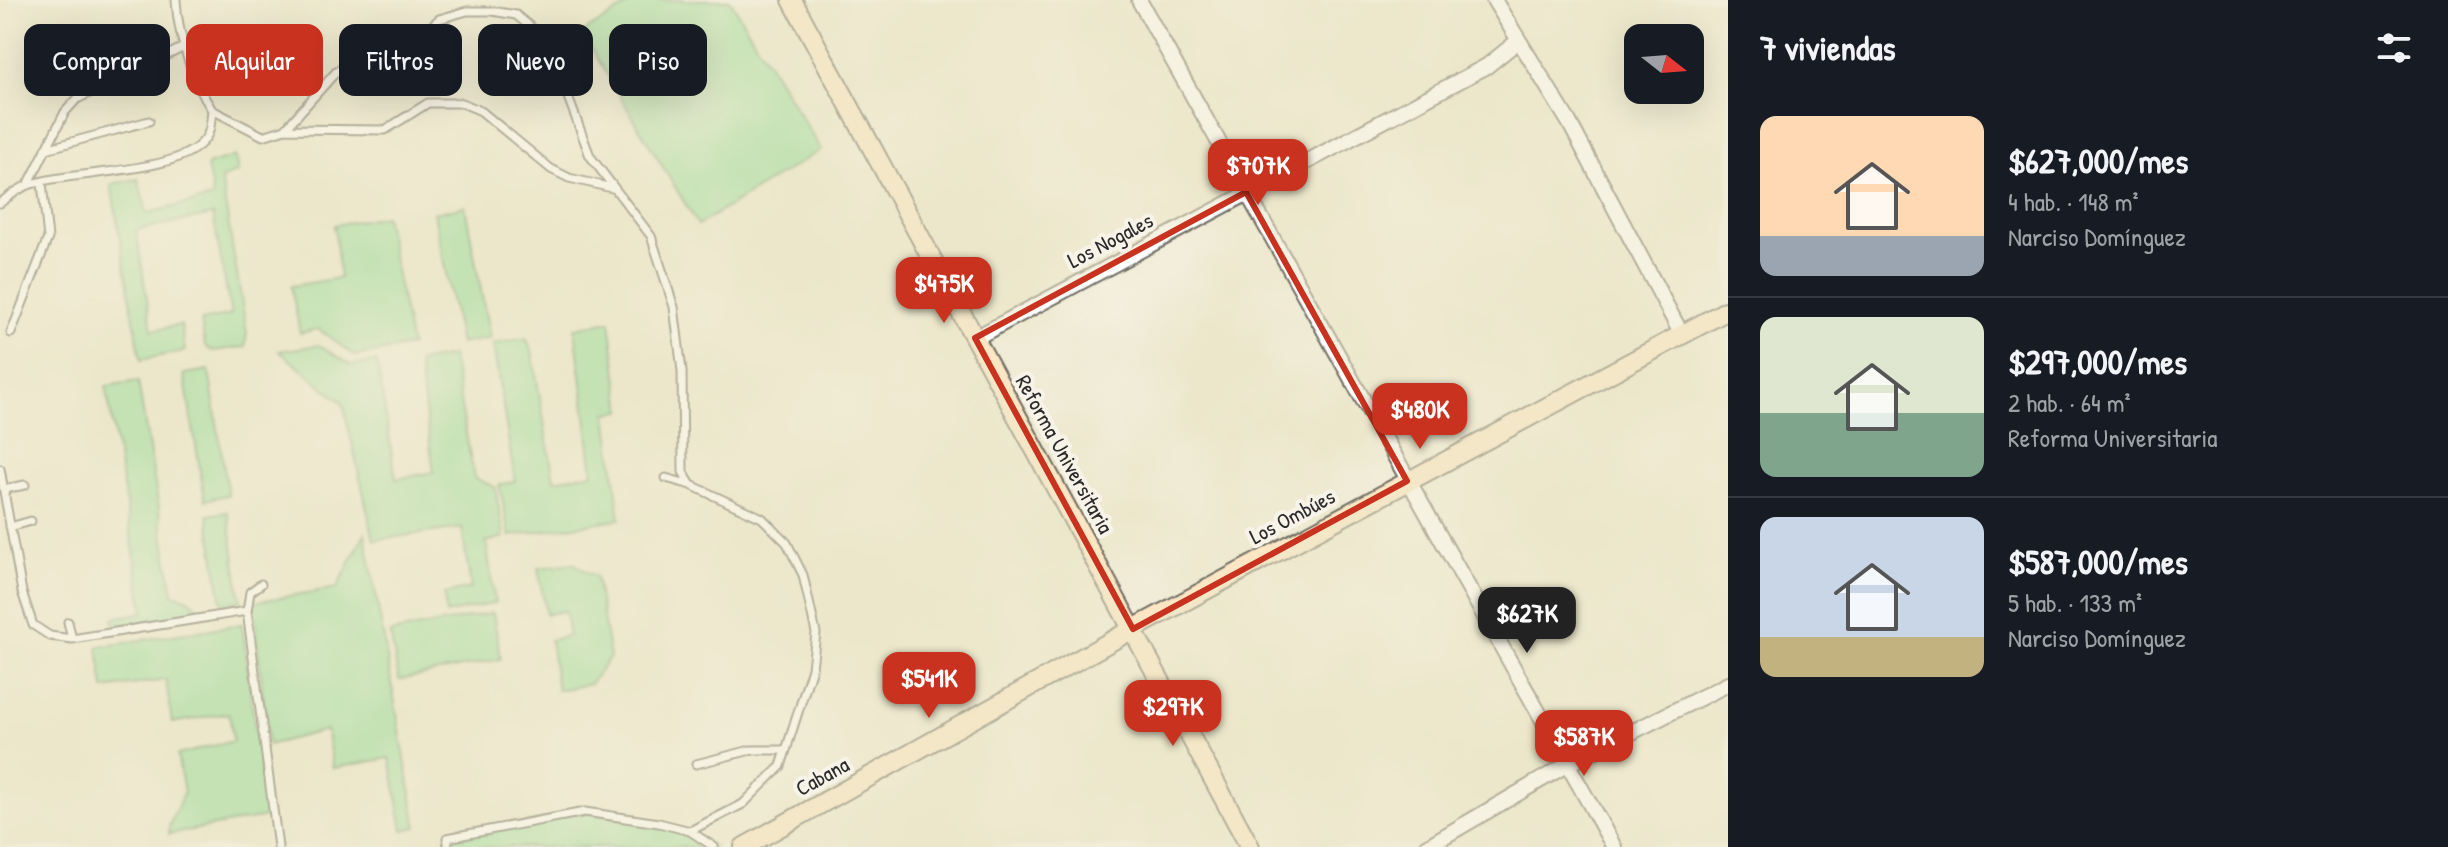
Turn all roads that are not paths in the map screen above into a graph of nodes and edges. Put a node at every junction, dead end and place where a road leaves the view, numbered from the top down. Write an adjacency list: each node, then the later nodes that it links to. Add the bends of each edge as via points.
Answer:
1 (176, 0): 6 (lane)
2 (792, 0): 23 (street, Reforma Universitaria)
3 (1139, 0): 18 (street)
4 (1494, 0): 5 (street)
5 (1518, 41): 18 (street, Los Nogales, via 1487,66); 22 (street, via 1569,122)
6 (184, 47): 7 (lane); 10 (lane, via 77,99)
7 (212, 110): 9 (lane, via 263,136); 11 (lane, via 208,135)
8 (149, 121): 10 (lane)
9 (285, 129): 17 (lane, via 385,130 428,103 462,103 481,111 551,169); 17 (lane, via 336,72 367,52 419,37 439,19 467,11 516,15 538,33 590,156)
10 (46, 149): 16 (lane)
11 (186, 155): 12 (lane); 13 (lane)
12 (190, 166)
13 (141, 167): 14 (lane); 15 (lane)
14 (143, 176)
15 (42, 183): 16 (lane); 21 (lane, via 48,238)
16 (28, 185): 19 (lane)
17 (612, 188): 24 (lane, via 651,236 674,307)
18 (1246, 192): 23 (street, Los Nogales); 28 (street)
19 (0, 203)
20 (1728, 310): 22 (street, Los Ombúes)
21 (11, 333)
22 (1682, 335): 28 (street, Los Ombúes)
23 (975, 338): 37 (street, Reforma Universitaria)
24 (682, 432): 25 (lane); 30 (lane, via 683,472)
25 (671, 440)
26 (0, 469): 31 (lane)
27 (666, 478): 30 (lane)
28 (1407, 481): 37 (street, Los Ombúes); 42 (street)
29 (25, 485): 31 (lane)
30 (691, 485): 40 (lane, via 762,518 787,543 803,575 816,633 812,668)
31 (4, 489): 33 (lane)
32 (31, 521): 33 (lane)
33 (10, 527): 38 (lane, via 33,625 50,636)
34 (261, 584): 35 (lane, via 250,592)
35 (247, 611): 38 (lane); 47 (lane)
36 (68, 622): 38 (lane)
37 (1133, 629): 50 (street, Cabana); 51 (street, Reforma Universitaria)
38 (72, 639)
39 (1728, 684): 42 (street)
40 (786, 750): 41 (lane, via 751,750); 44 (lane, via 781,766 743,804)
41 (696, 764)
42 (1568, 764): 46 (street); 52 (street)
43 (456, 826): 45 (lane)
44 (690, 831): 45 (lane, via 585,812); 49 (lane)
45 (458, 836): 48 (lane, via 447,838)
46 (1432, 845)
47 (278, 847)
48 (448, 847)
49 (714, 847)
50 (744, 847)
51 (1250, 847)
52 (1614, 847)

